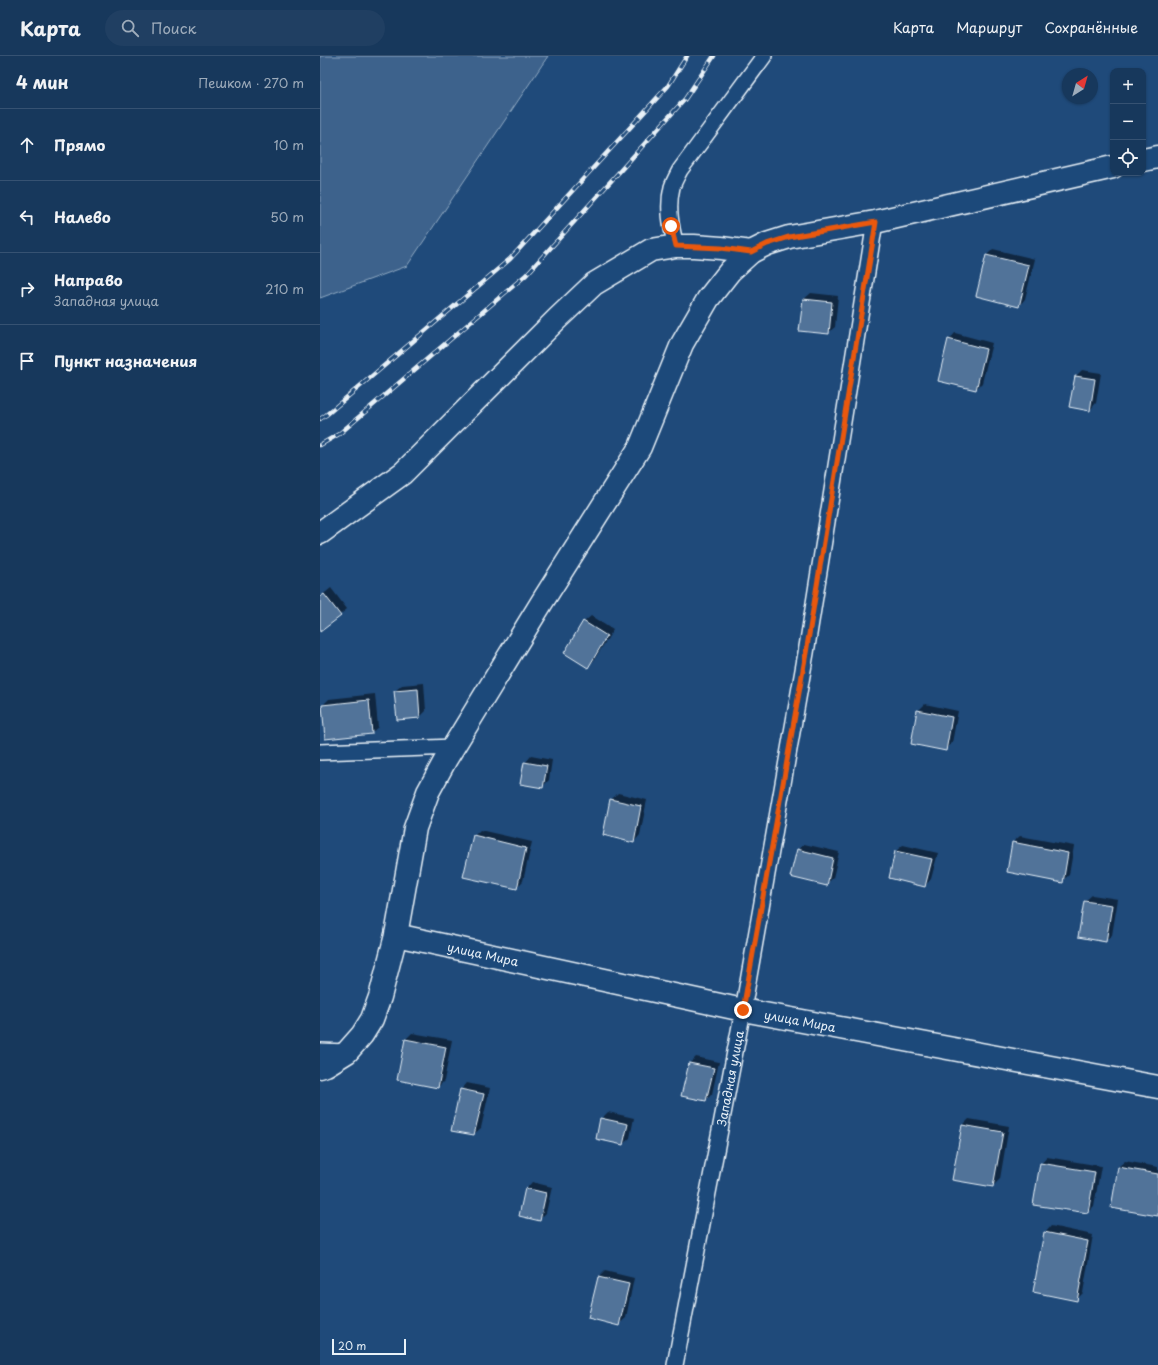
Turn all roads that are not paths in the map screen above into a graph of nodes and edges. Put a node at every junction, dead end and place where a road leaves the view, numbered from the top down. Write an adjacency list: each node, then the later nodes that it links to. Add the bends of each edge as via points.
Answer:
1 (764, 56): 6 (lane, via 677,176 672,188 670,210)
2 (1158, 157): 3 (street)
3 (1146, 159)
4 (1110, 168): 5 (street)
5 (876, 222): 7 (street, via 789,237); 12 (lane, Западная улица, via 806,653)
6 (676, 246): 7 (street); 8 (street, via 651,250 594,284 403,473)
7 (751, 252): 9 (street, via 730,271 708,299 682,344 640,447)
8 (320, 533)
9 (454, 747): 10 (lane); 11 (street, via 428,792 414,828)
10 (320, 752)
11 (396, 935): 12 (street, улица Мира); 14 (street, via 372,1019)
12 (743, 1010): 16 (street, улица Мира); 17 (lane, Западная улица)
13 (320, 1051): 14 (lane)
14 (347, 1052): 15 (street)
15 (320, 1067)
16 (1158, 1087)
17 (675, 1365)

